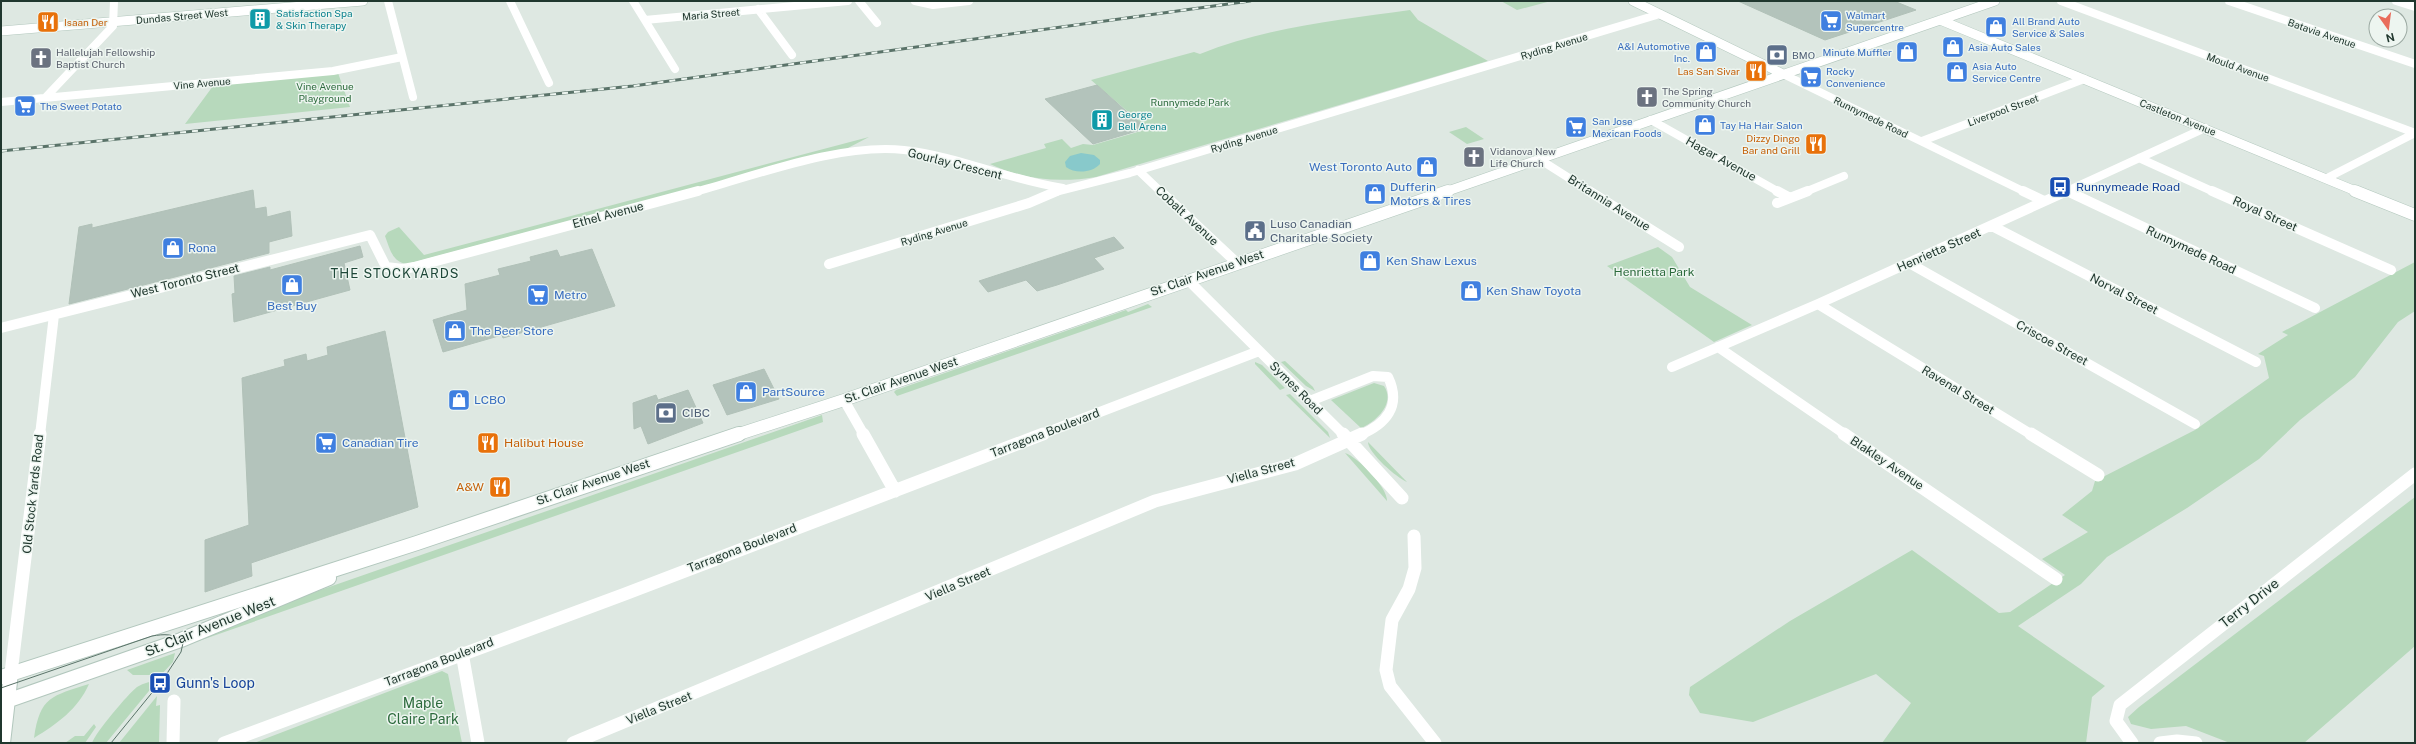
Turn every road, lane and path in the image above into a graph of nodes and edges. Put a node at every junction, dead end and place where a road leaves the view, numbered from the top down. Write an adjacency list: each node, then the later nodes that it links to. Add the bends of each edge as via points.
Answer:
1 (114, 1): 21 (street)
2 (363, 1): 15 (main road, Dundas Street West)
3 (388, 1): 25 (street)
4 (510, 1): 30 (street)
5 (633, 1): 19 (street)
6 (848, 1): 17 (street, Maria Street)
7 (859, 1): 22 (street)
8 (915, 1): 9 (street, via 933,5)
9 (968, 1)
10 (1633, 1): 18 (main road, Runnymede Road)
11 (1995, 1): 20 (main road, St. Clair Avenue West)
12 (2061, 1): 36 (street, Mould Avenue)
13 (2229, 1): 26 (street, Batavia Avenue)
14 (2396, 1): 16 (street)
15 (310, 3): 21 (main road, Dundas Street West)
16 (2415, 7)
17 (758, 9): 19 (street, Maria Street); 24 (street)
18 (1660, 14): 28 (main road, Runnymede Road); 41 (street, Ryding Avenue)
19 (645, 20): 27 (street)
20 (1940, 20): 28 (main road, St. Clair Avenue West); 29 (main road, Castleton Avenue)
21 (113, 22): 23 (main road, Dundas Street West); 32 (street, via 113,26)
22 (877, 23)
23 (1, 31)
24 (792, 55)
25 (402, 57): 31 (street); 32 (street, Vine Avenue, via 333,71)
26 (2415, 64)
27 (674, 69)
28 (1783, 74): 34 (main road, St. Clair Avenue West); 37 (street, Runnymede Road)
29 (2084, 79): 35 (main road, Castleton Avenue); 37 (street, Liverpool Street)
30 (549, 83)
31 (413, 97)
32 (45, 98): 33 (street, Vine Avenue)
33 (1, 102)
34 (1651, 120): 40 (main road, St. Clair Avenue West); 46 (street, Hagar Avenue)
35 (2205, 128): 39 (street, Henrietta Street); 43 (main road, Castleton Avenue)
36 (2415, 133): 43 (street)
37 (1922, 141): 47 (street, Runnymede Road)
38 (823, 157): 44 (street, Gourlay Crescent, via 861,151 904,150 1026,182); 51 (street, Ethel Avenue, via 414,267 386,267)
39 (2139, 158): 45 (street, Henrietta Street); 56 (street, Royal Street)
40 (1539, 159): 52 (street, Britannia Avenue); 53 (main road, St. Clair Avenue West)
41 (1138, 170): 44 (street, Ryding Avenue, via 1081,186); 53 (street, Cobalt Avenue)
42 (1844, 176): 46 (street)
43 (2327, 178): 49 (main road, Castleton Avenue)
44 (1063, 188): 55 (street, Ryding Avenue, via 1029,204)
45 (2067, 191): 47 (street, Henrietta Street); 59 (street, Runnymede Road)
46 (1790, 198): 48 (street)
47 (2044, 201): 50 (street, Henrietta Street)
48 (1777, 202)
49 (2415, 215)
50 (1992, 226): 54 (street, Henrietta Street); 64 (street, Norval Street)
51 (370, 234): 60 (street, West Toronto Street)
52 (1679, 247)
53 (1236, 262): 57 (main road, St. Clair Avenue West)
54 (1909, 263): 58 (street, Henrietta Street); 68 (street, Criscoe Street)
55 (829, 264)
56 (2391, 270)
57 (1188, 280): 63 (street, Symes Road); 66 (main road, St. Clair Avenue West)
58 (1818, 304): 62 (street, Henrietta Street); 71 (street, Ravenal Street)
59 (2315, 308)
60 (54, 315): 61 (street, West Toronto Street); 78 (street, Old Stock Yards Road)
61 (1, 328)
62 (1718, 347): 65 (street, Henrietta Street); 76 (street, Blakley Avenue)
63 (1259, 351): 67 (street, Symes Road); 72 (street, Tarragona Boulevard)
64 (2256, 362)
65 (1672, 367)
66 (844, 400): 72 (street); 75 (main road, St. Clair Avenue West, via 670,455)
67 (1310, 401): 69 (street, Symes Road); 69 (street, Viella Street, via 1373,376 1388,377 1393,395 1387,418 1378,426)
68 (2195, 424)
69 (1349, 440): 73 (street, Symes Road); 85 (street, Viella Street, via 1288,466 1193,488 1155,501)
70 (2415, 474): 87 (street, Terry Drive, via 2120,705 2115,712 2116,721)
71 (2098, 475)
72 (895, 491): 77 (street, Tarragona Boulevard)
73 (1402, 498)
74 (1414, 536): 86 (street, via 1415,568 1409,589 1392,620 1386,670 1390,686)
75 (418, 543): 78 (main road, St. Clair Avenue West); 80 (main road, St. Clair Avenue West, via 244,612 181,640)
76 (2056, 578)
77 (462, 653): 83 (street, Tarragona Boulevard); 84 (street)
78 (6, 675): 80 (main road)
79 (174, 700): 82 (street)
80 (5, 702): 81 (main road)
81 (3, 743)
82 (173, 743)
83 (224, 743)
84 (478, 743)
85 (573, 743)
86 (1435, 743)
87 (2132, 743)
88 (2160, 743): 89 (street)
89 (2196, 743)

